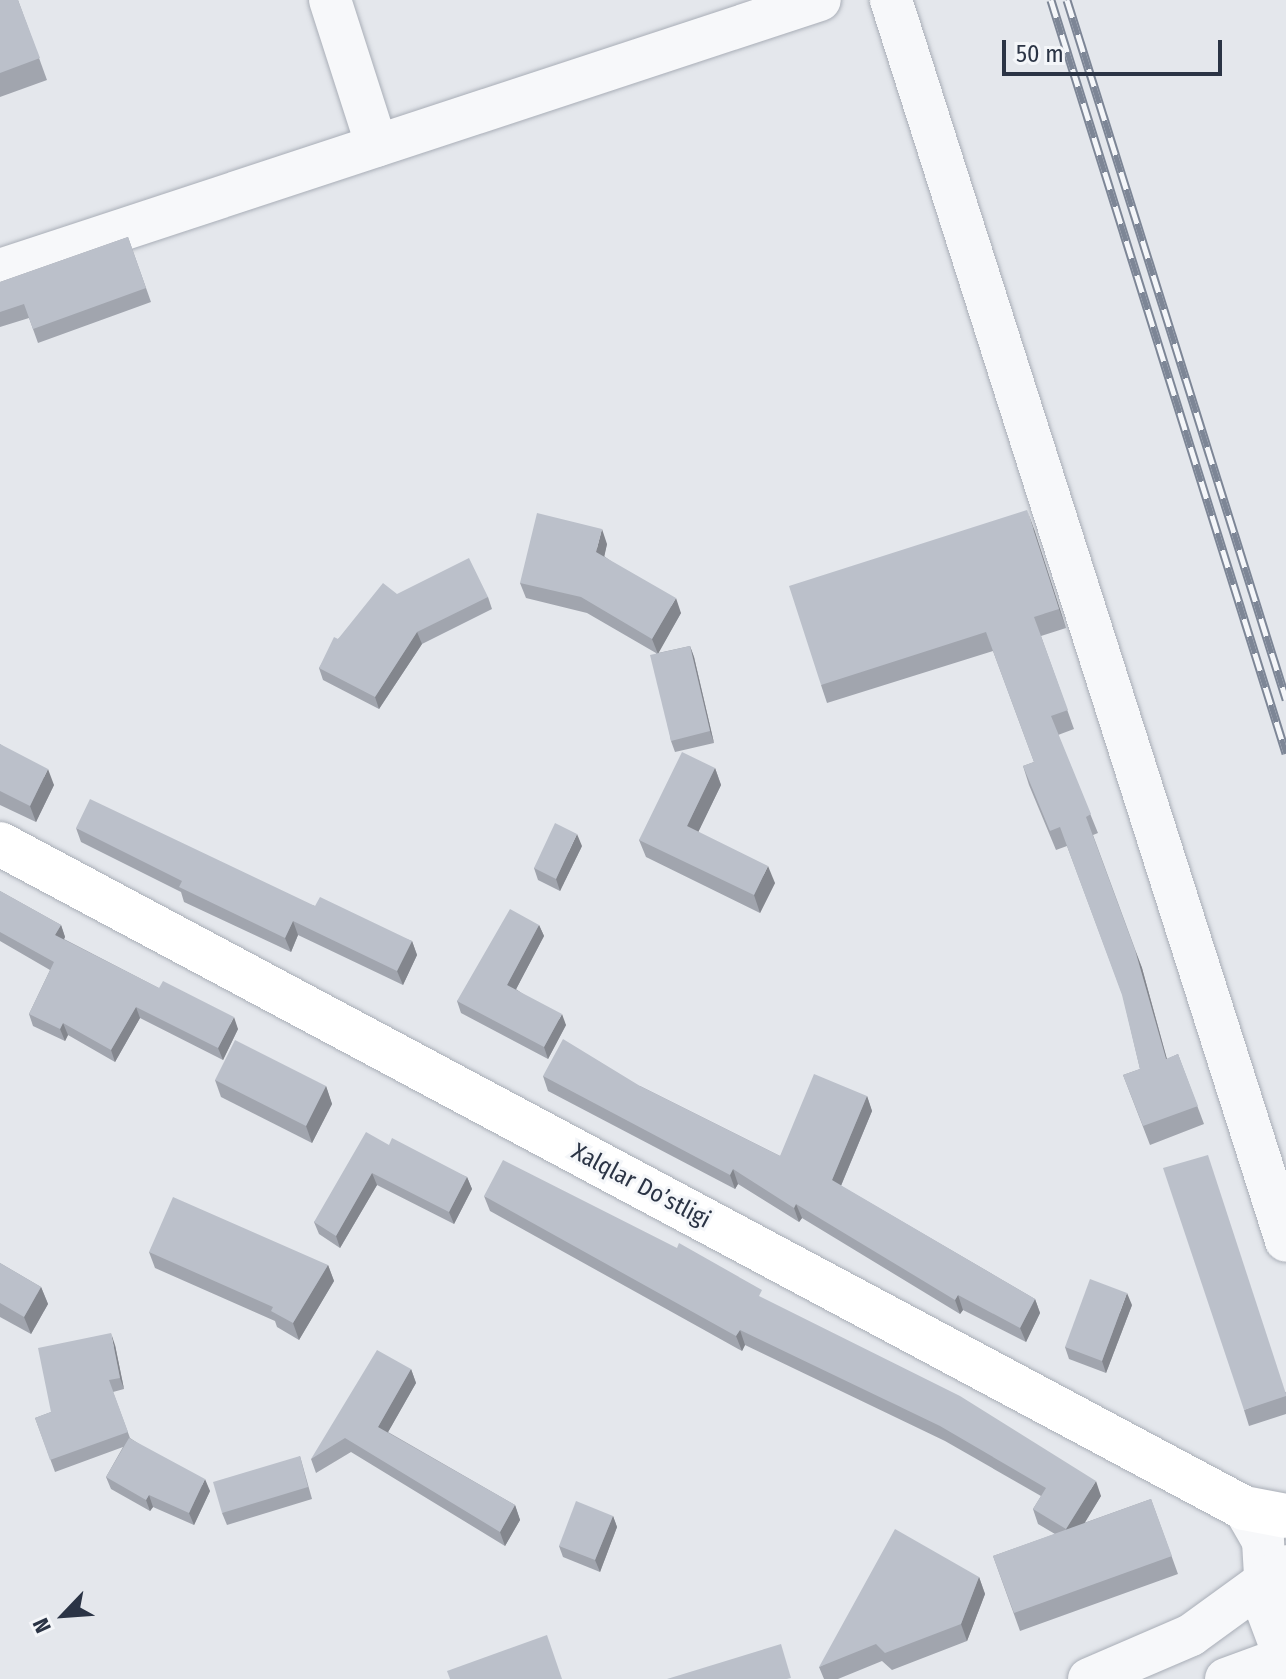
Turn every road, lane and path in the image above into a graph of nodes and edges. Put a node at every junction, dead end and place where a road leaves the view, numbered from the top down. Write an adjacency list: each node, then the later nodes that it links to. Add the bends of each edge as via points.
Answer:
1 (330, 0): 4 (street)
2 (820, 0): 4 (street)
3 (891, 0): 7 (street)
4 (377, 146): 5 (street)
5 (0, 270)
6 (0, 844): 8 (main road, Xalqlar Do’stligi)
7 (1286, 1241)
8 (1275, 1515): 9 (street, via 1263,1541)
9 (1276, 1574): 10 (street, via 1267,1610); 11 (street, via 1191,1635)
10 (1286, 1657): 12 (street)
11 (1089, 1679)
12 (1226, 1679)

